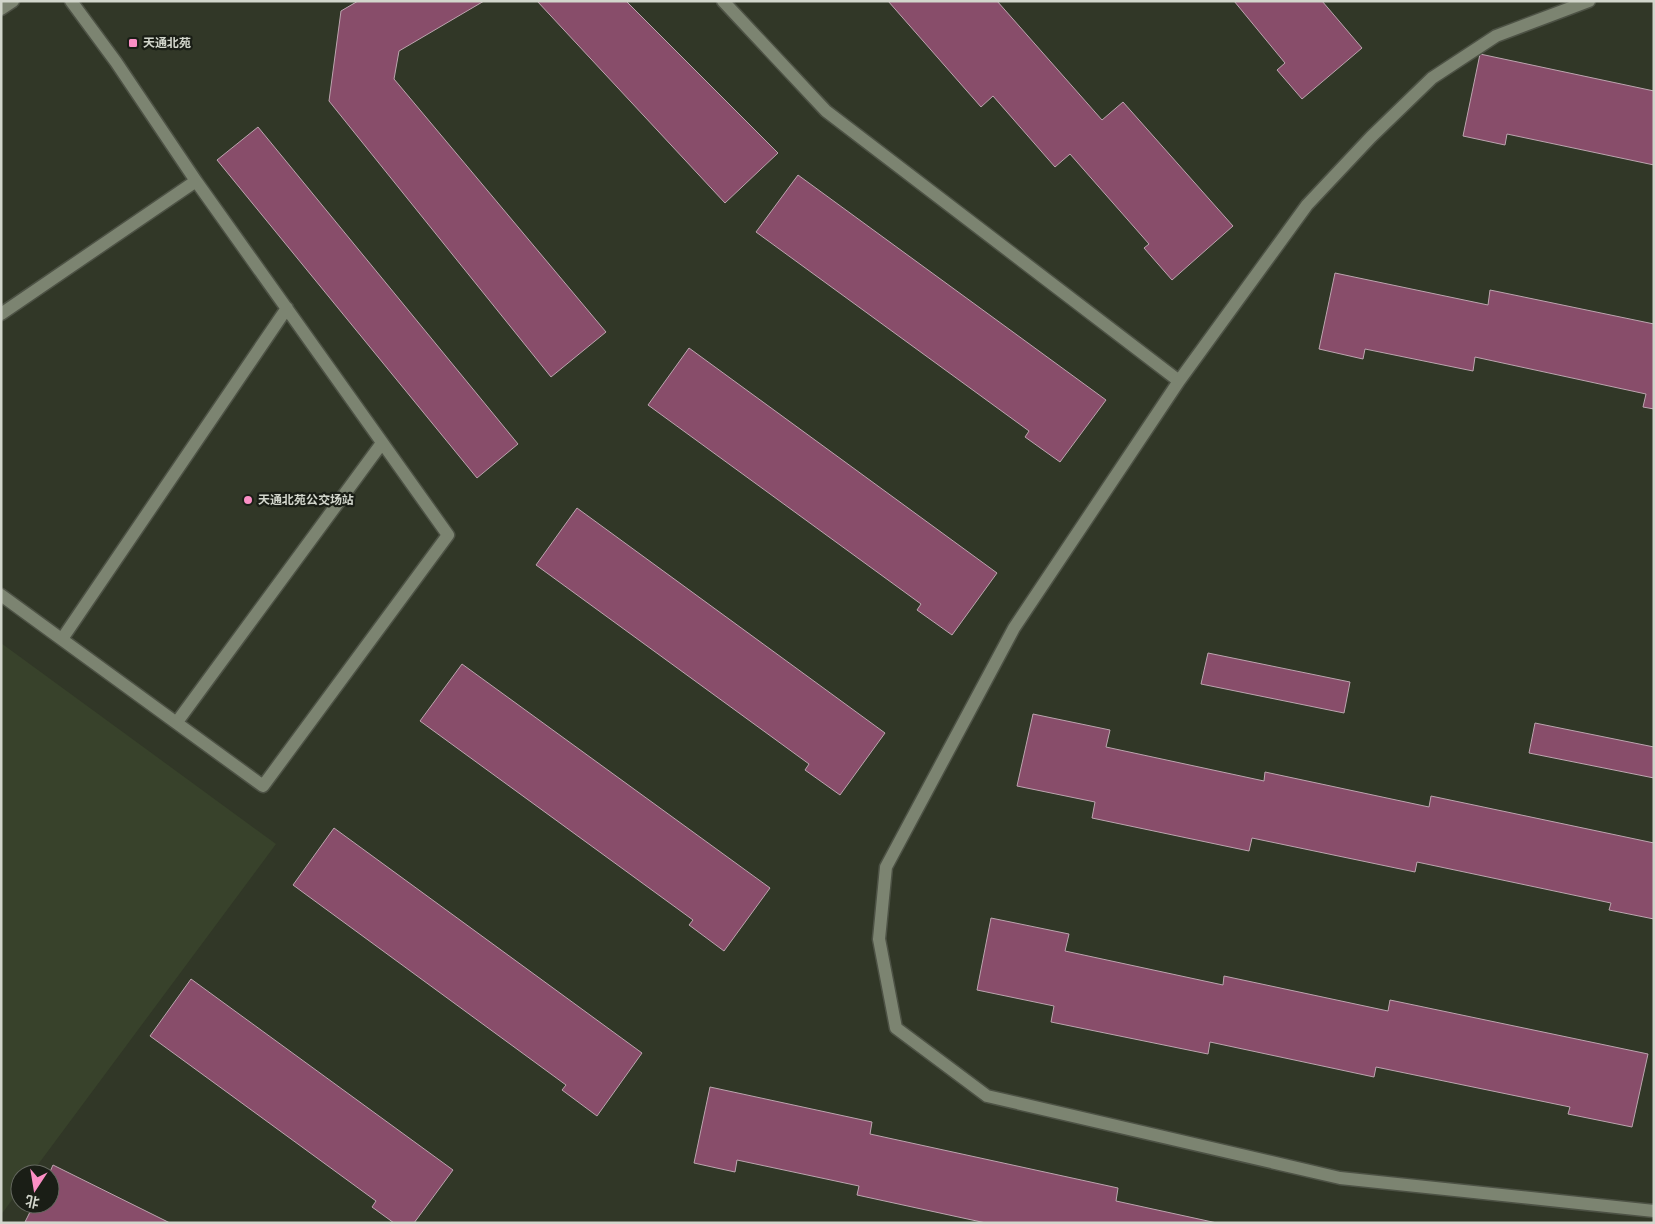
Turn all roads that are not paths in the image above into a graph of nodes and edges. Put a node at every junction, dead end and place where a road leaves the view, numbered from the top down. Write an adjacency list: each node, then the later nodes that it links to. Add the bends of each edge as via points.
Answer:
1 (13, 1): 5 (street)
2 (71, 1): 6 (street)
3 (723, 1): 9 (street, via 826,111)
4 (1589, 1): 9 (street, via 1496,36 1432,78 1308,205)
5 (1, 9)
6 (196, 180): 7 (street); 8 (street)
7 (287, 308): 10 (street); 12 (street)
8 (1, 314)
9 (1179, 381): 14 (street, via 1014,628 886,867 879,939 896,1028 987,1096 1340,1178)
10 (382, 443): 13 (street); 13 (street, via 448,535 263,786)
11 (1, 595): 12 (street)
12 (62, 639): 13 (street)
13 (176, 722)
14 (1654, 1212)

